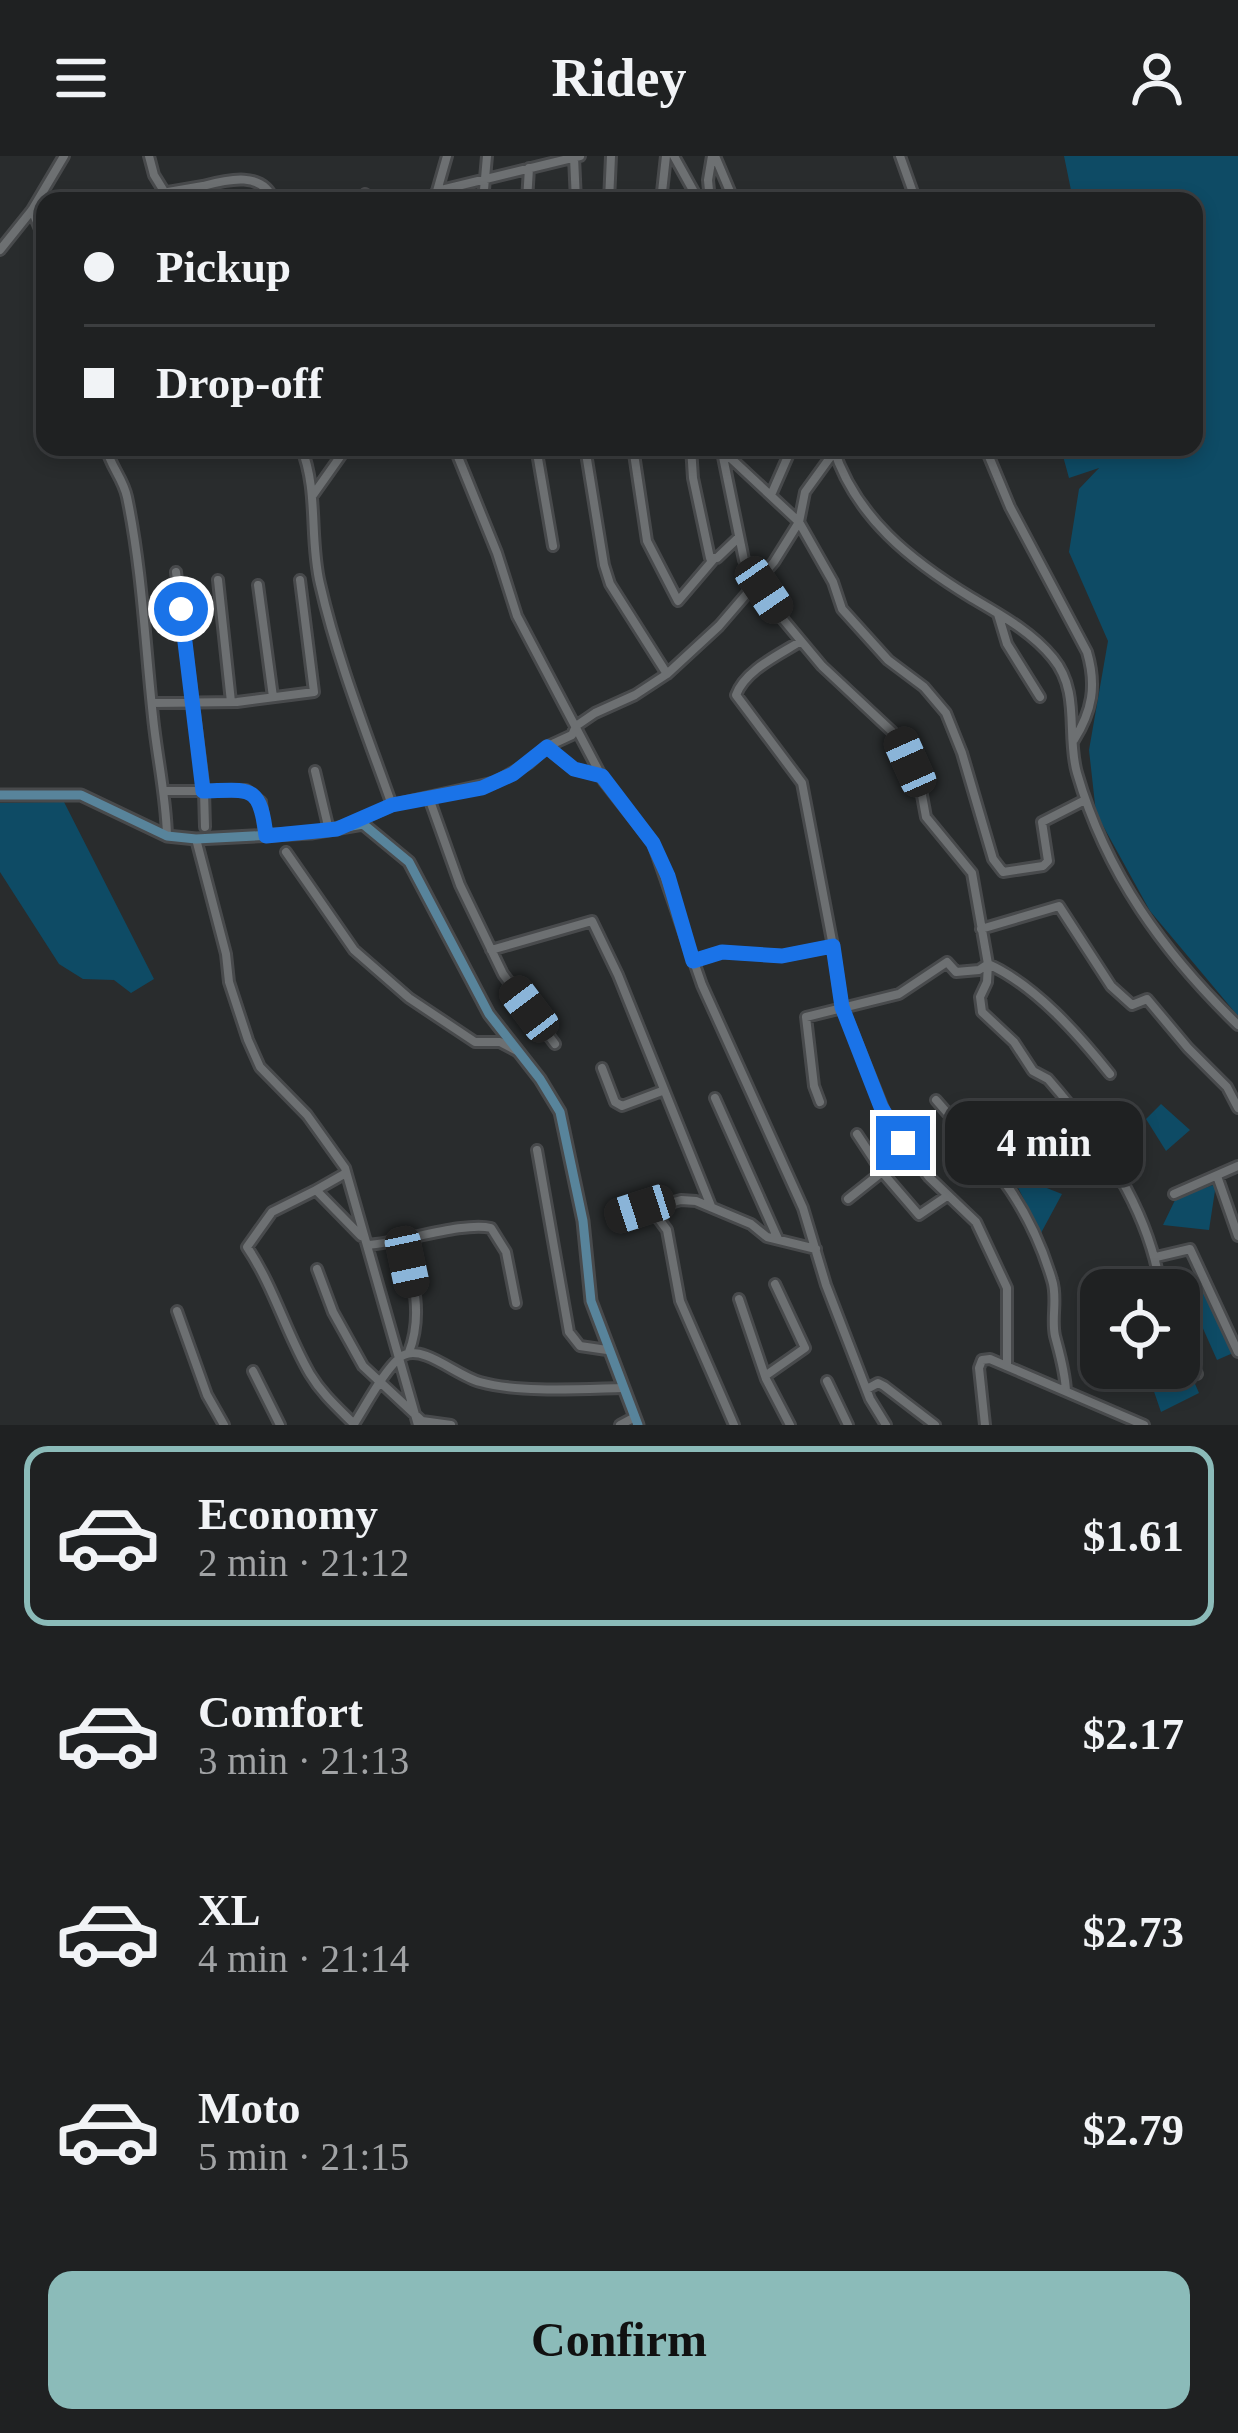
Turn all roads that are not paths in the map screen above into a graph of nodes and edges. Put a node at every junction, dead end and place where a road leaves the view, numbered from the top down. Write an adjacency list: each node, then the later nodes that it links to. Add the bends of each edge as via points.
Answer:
1 (64, 156): 14 (street)
2 (149, 156): 15 (street)
3 (447, 156): 13 (street)
4 (487, 156): 11 (street)
5 (611, 156): 22 (street)
6 (670, 156): 23 (street); 24 (street)
7 (714, 156): 25 (street); 26 (street)
8 (899, 156): 27 (street)
9 (577, 157): 10 (street); 21 (street)
10 (529, 168): 11 (street); 20 (street)
11 (484, 179): 13 (street); 19 (street)
12 (203, 186): 16 (street); 17 (street); 18 (street, via 260,181)
13 (437, 190)
14 (43, 192)
15 (166, 192)
16 (184, 192)
17 (206, 192)
18 (271, 192)
19 (483, 192)
20 (528, 192)
21 (576, 192)
22 (609, 192)
23 (663, 192)
24 (693, 192)
25 (709, 192)
26 (730, 192)
27 (913, 192)
28 (36, 203): 29 (street)
29 (32, 210): 30 (street); 31 (street)
30 (36, 220)
31 (0, 250)
32 (108, 456): 63 (street, via 126,490)
33 (305, 456): 47 (street)
34 (341, 456): 47 (street)
35 (458, 456): 65 (street, via 517,616)
36 (538, 456): 50 (street)
37 (586, 456): 59 (street, via 610,584)
38 (634, 456): 51 (street, via 647,541 678,601)
39 (692, 456): 51 (street)
40 (722, 456): 49 (street)
41 (729, 456): 46 (street)
42 (789, 456): 46 (street)
43 (830, 456): 48 (street, via 805,492)
44 (837, 456): 57 (street, via 862,510 891,539)
45 (989, 456): 66 (street, via 1087,652 1091,704)
46 (771, 495): 48 (street)
47 (312, 496): 75 (street, via 319,580)
48 (799, 522): 55 (street); 74 (street, via 842,609 946,713 1003,872 1043,866 1042,822)
49 (738, 538): 51 (street); 55 (street)
50 (553, 545)
51 (713, 560)
52 (176, 572): 64 (street)
53 (218, 580): 62 (street)
54 (300, 580): 60 (street, via 316,688)
55 (755, 580): 58 (street); 59 (street)
56 (258, 585): 60 (street)
57 (997, 612): 61 (street); 66 (street, via 1063,674)
58 (801, 641): 83 (street, via 900,739 926,817 972,873); 84 (street, via 736,695 802,783)
59 (667, 674): 65 (street)
60 (273, 697): 62 (street)
61 (1040, 697)
62 (231, 702): 64 (street)
63 (152, 703): 64 (street); 70 (street)
64 (193, 704): 71 (street)
65 (576, 726): 67 (street); 69 (street)
66 (1073, 742): 74 (street)
67 (547, 747): 69 (street, via 574,769); 73 (street, via 496,782)
68 (315, 771): 78 (street)
69 (602, 776): 86 (street, via 653,843)
70 (165, 790): 71 (street); 79 (street)
71 (203, 791): 77 (street); 80 (street, via 254,793)
72 (0, 795): 79 (main road, via 81,795)
73 (430, 798): 75 (street); 85 (street)
74 (1085, 800): 89 (street, via 1115,872 1150,926)
75 (392, 805): 76 (street)
76 (352, 823): 78 (main road); 91 (main road, via 410,862 471,982)
77 (205, 827)
78 (329, 830): 80 (main road)
79 (167, 836): 81 (main road)
80 (266, 836): 81 (main road)
81 (196, 839): 104 (street, via 229,982 260,1067)
82 (286, 852): 91 (street, via 354,950 409,998 475,1042)
83 (981, 929): 87 (street); 99 (street, via 1059,905 1111,986 1132,1005 1147,999)
84 (833, 946): 86 (street); 88 (street)
85 (490, 950): 90 (street); 94 (street, via 592,921)
86 (693, 961): 118 (street)
87 (988, 964): 88 (street, via 956,972 947,962 899,994); 93 (street, via 1038,999); 98 (street, via 982,1012)
88 (842, 1007): 97 (street, via 806,1017); 109 (street, via 890,1126)
89 (1238, 1025)
90 (555, 1044)
91 (519, 1052): 126 (main road, via 560,1112 591,1301)
92 (602, 1068): 94 (street, via 622,1106)
93 (1110, 1074)
94 (662, 1091): 111 (street)
95 (715, 1098): 115 (street)
96 (935, 1100): 103 (street)
97 (820, 1102)
98 (1071, 1105): 103 (street); 119 (street, via 1116,1167)
99 (1238, 1108)
100 (857, 1134): 105 (street)
101 (537, 1150): 126 (street, via 568,1332 580,1346)
102 (1238, 1166): 106 (street)
103 (998, 1171): 137 (street, via 1026,1212 1054,1283)
104 (346, 1172): 107 (street); 116 (street)
105 (882, 1172): 109 (street, via 919,1215); 110 (street)
106 (1217, 1176): 108 (street); 114 (street)
107 (316, 1190): 116 (street); 140 (street, via 272,1212 247,1247 310,1373)
108 (1174, 1194)
109 (946, 1196): 130 (street, via 976,1222 1006,1288)
110 (848, 1198)
111 (711, 1206): 112 (street, via 681,1199); 115 (street)
112 (650, 1207): 113 (street); 146 (street, via 668,1230 680,1301)
113 (618, 1217)
114 (1238, 1237)
115 (778, 1240): 118 (street)
116 (365, 1241): 117 (street); 129 (street)
117 (401, 1243): 124 (street, via 490,1228 506,1252); 127 (street, via 418,1312)
118 (816, 1249): 136 (street)
119 (1156, 1257): 121 (street); 128 (street, via 1190,1249)
120 (317, 1269): 134 (street, via 333,1312)
121 (1158, 1269)
122 (775, 1284): 132 (street, via 805,1348)
123 (740, 1299): 132 (street)
124 (516, 1303)
125 (177, 1311): 141 (street)
126 (607, 1350): 135 (main road)
127 (409, 1352): 129 (street); 135 (street, via 483,1383)
128 (1238, 1352)
129 (397, 1359): 134 (street); 138 (street)
130 (1006, 1366): 137 (street); 151 (street, via 980,1363)
131 (253, 1371): 142 (street)
132 (765, 1376): 147 (street)
133 (827, 1381): 148 (street)
134 (380, 1385): 138 (street); 140 (street)
135 (622, 1388): 139 (main road)
136 (867, 1388): 149 (street); 150 (street, via 884,1386)
137 (1066, 1391): 152 (street)
138 (413, 1414): 143 (street); 144 (street)
139 (636, 1421): 145 (street)
140 (354, 1424)
141 (224, 1425)
142 (280, 1425)
143 (418, 1425)
144 (451, 1425)
145 (620, 1425)
146 (734, 1425)
147 (790, 1425)
148 (848, 1425)
149 (886, 1425)
150 (935, 1425)
151 (985, 1425)
152 (1144, 1425)

